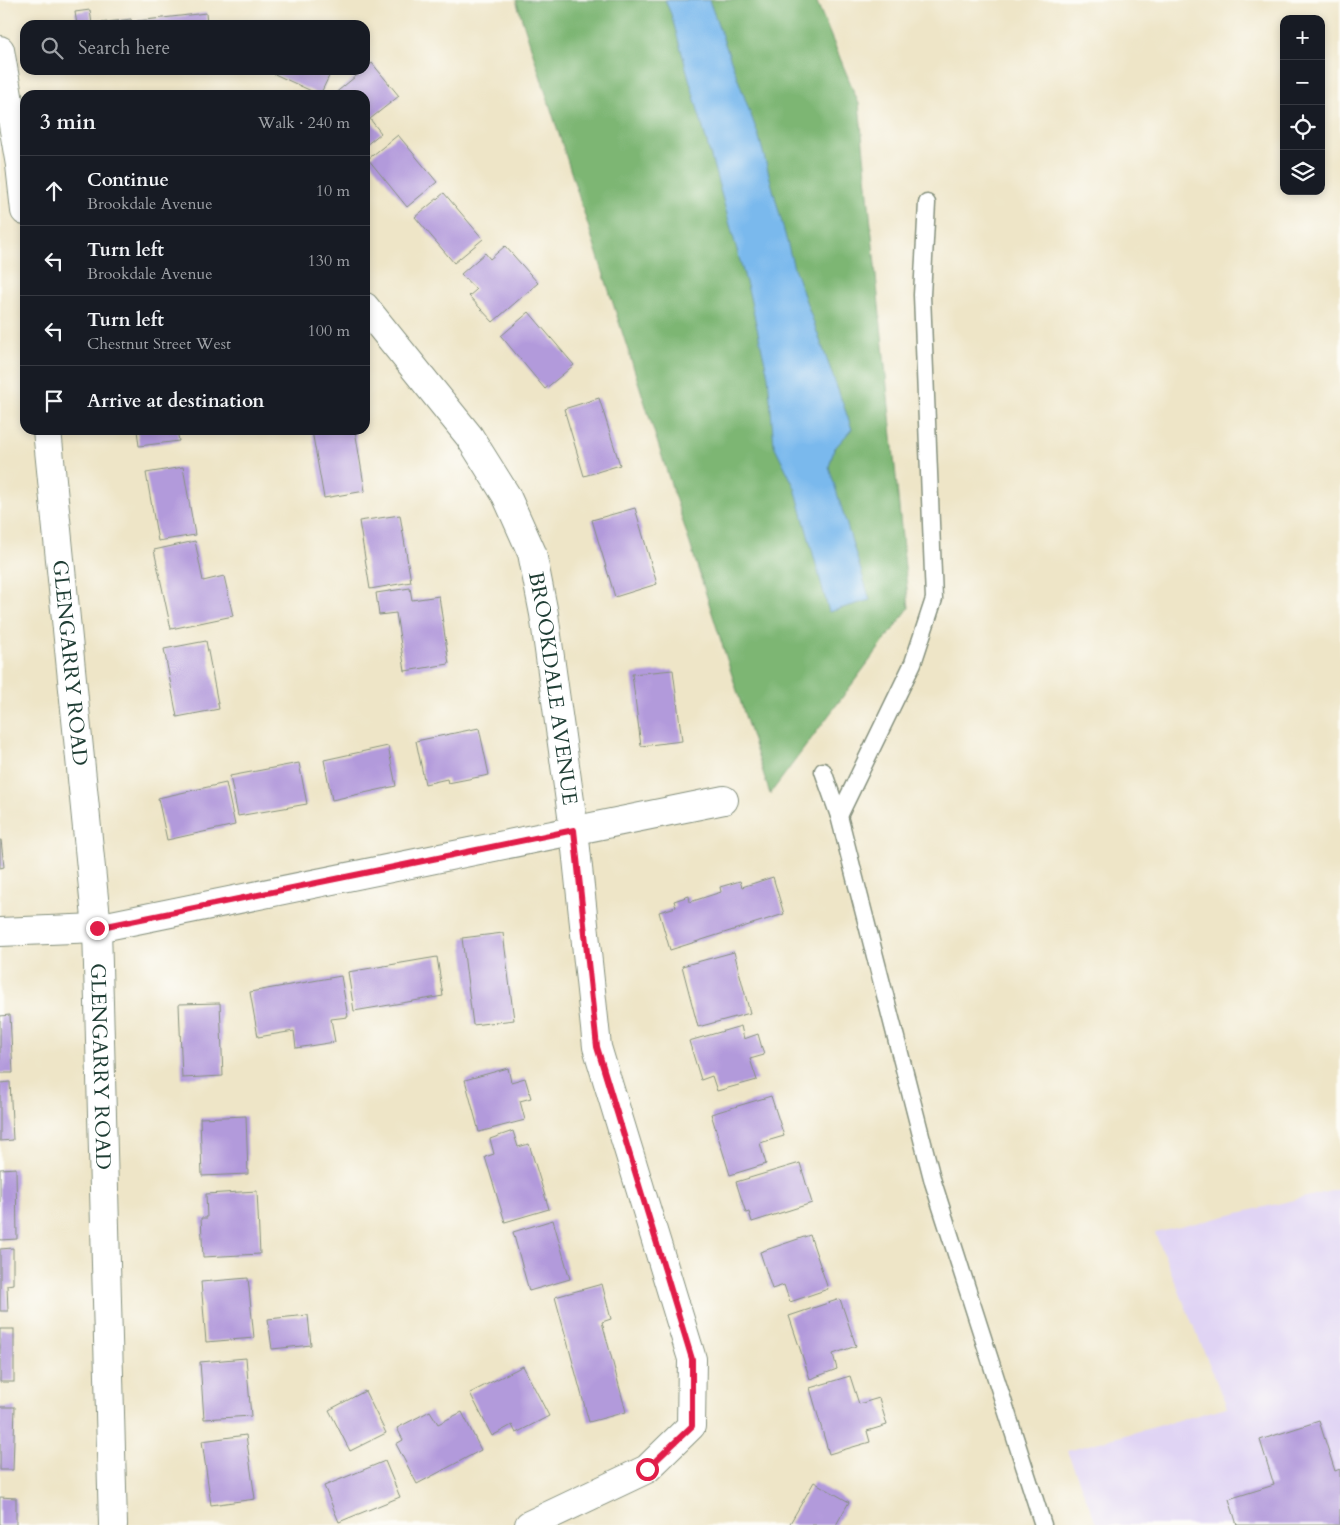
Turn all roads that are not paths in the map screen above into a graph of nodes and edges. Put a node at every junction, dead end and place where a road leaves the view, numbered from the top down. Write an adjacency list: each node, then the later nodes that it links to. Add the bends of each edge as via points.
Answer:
1 (0, 50): 2 (street)
2 (20, 149)
3 (927, 203): 8 (lane, via 922,295 934,599 913,663)
4 (370, 313): 9 (street, BROOKDALE AVENUE, via 469,436 506,495 532,553 544,614)
5 (48, 435): 10 (street, GLENGARRY ROAD)
6 (823, 771): 8 (lane)
7 (724, 800): 9 (street)
8 (839, 816): 14 (lane, via 933,1182)
9 (574, 830): 10 (street); 13 (street, BROOKDALE AVENUE, via 597,1047 692,1359 692,1426 647,1469)
10 (97, 928): 11 (street); 12 (street, GLENGARRY ROAD)
11 (0, 932)
12 (113, 1525)
13 (529, 1525)
14 (1043, 1525)

